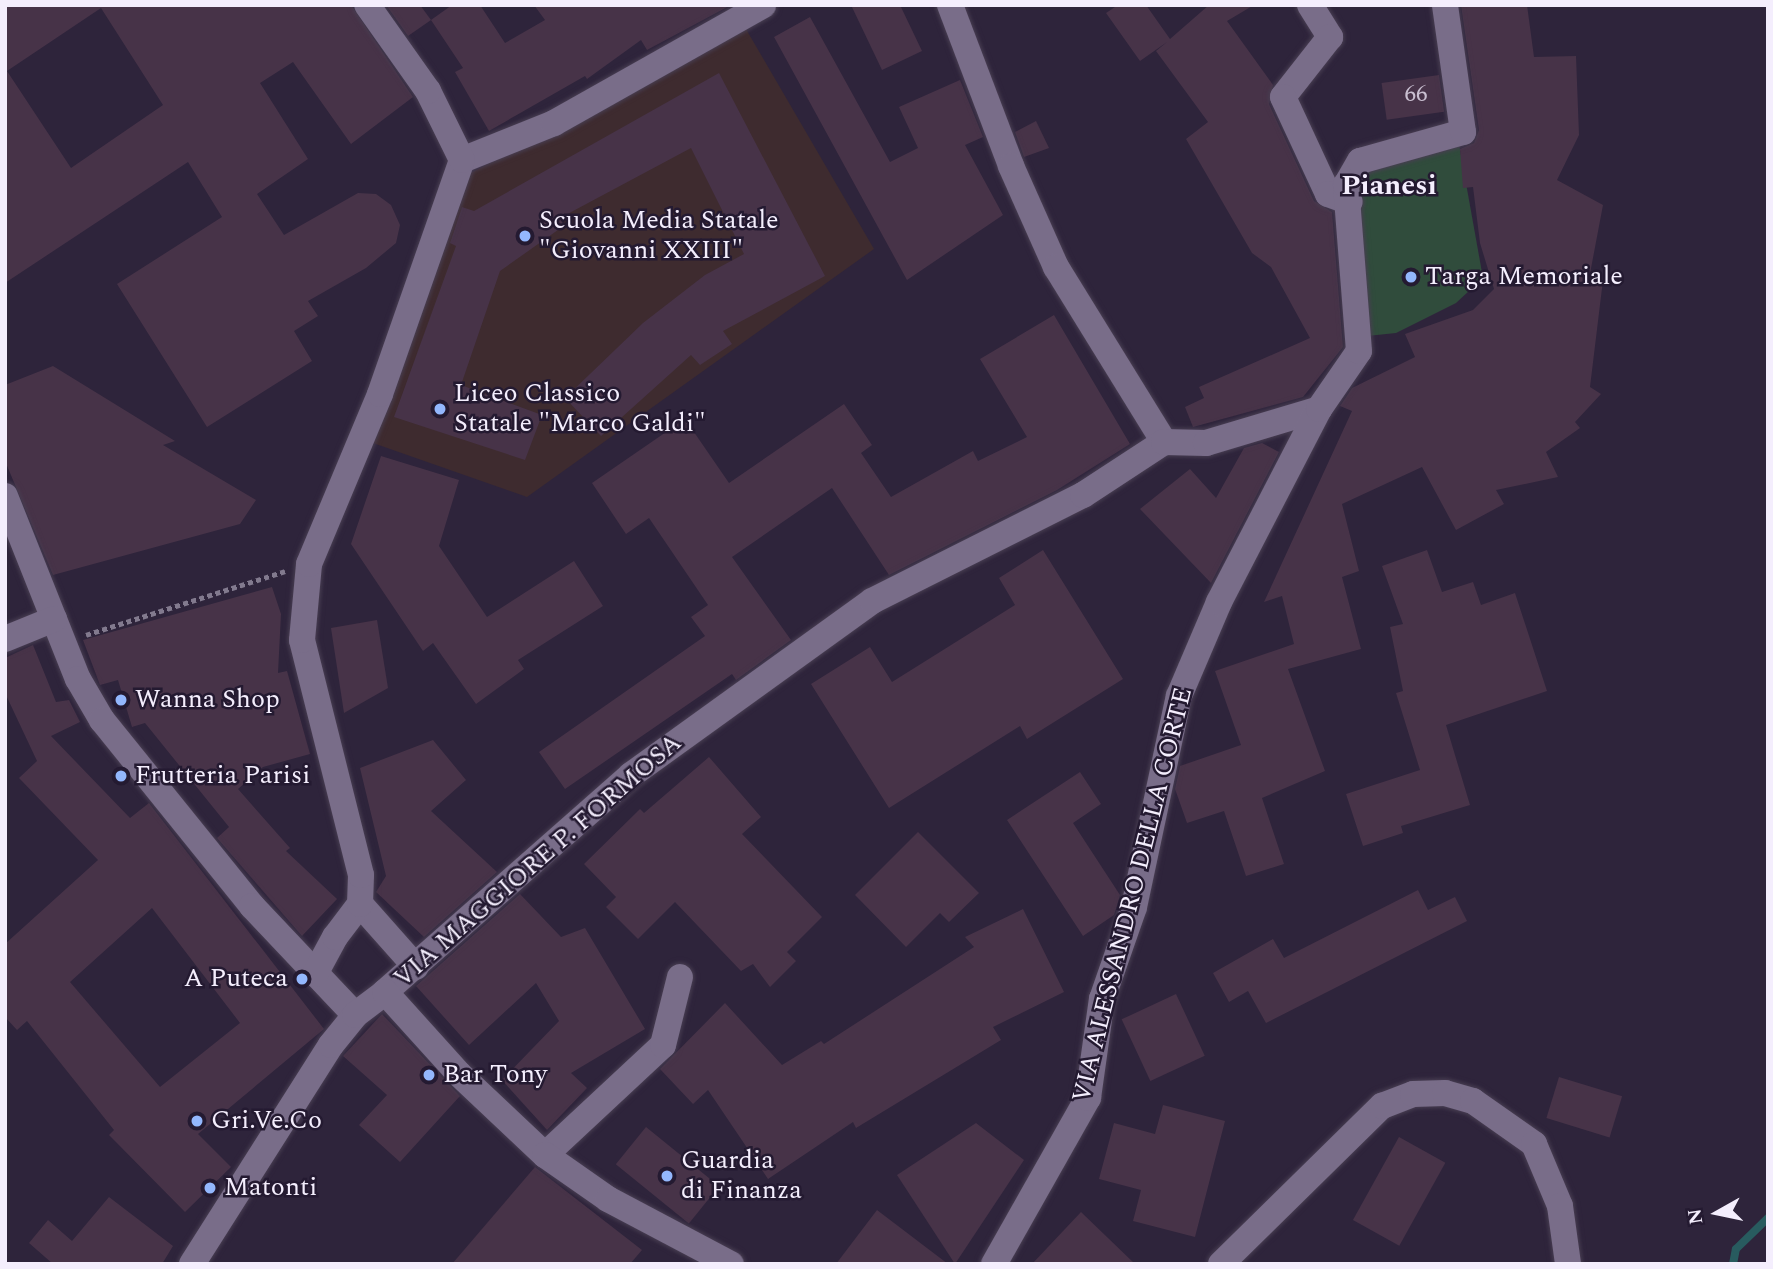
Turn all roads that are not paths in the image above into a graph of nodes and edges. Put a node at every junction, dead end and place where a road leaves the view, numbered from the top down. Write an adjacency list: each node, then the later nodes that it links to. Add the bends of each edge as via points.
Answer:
1 (367, 5): 6 (street, via 428,91)
2 (763, 5): 6 (street, via 554,123)
3 (950, 5): 9 (street, via 1011,166 1056,267)
4 (1310, 5): 7 (street, via 1330,37 1283,97 1328,194)
5 (1445, 5): 7 (street, VIA ALESSANDRO DELLA CORTE, via 1463,132 1360,161 1346,185)
6 (462, 160): 13 (street, via 380,394 309,564 302,640 349,813 361,875)
7 (1350, 202): 8 (street, VIA ALESSANDRO DELLA CORTE, via 1359,351)
8 (1319, 409): 9 (street, via 1206,443); 22 (street, VIA ALESSANDRO DELLA CORTE, via 1219,602 1179,696 1134,906 1102,999 1088,1098)
9 (1164, 442): 14 (street, VIA MAGGIORE P. FORMOSA, via 1083,495 872,601 631,775)
10 (5, 496): 11 (street)
11 (60, 630): 12 (street); 15 (street, via 78,679 102,720 252,906)
12 (5, 639)
13 (360, 904): 14 (street); 15 (street)
14 (416, 967): 17 (street, VIA MAGGIORE P. FORMOSA)
15 (315, 974): 18 (street)
16 (680, 977): 19 (street, via 663,1045)
17 (385, 992): 18 (street, VIA MAGGIORE P. FORMOSA); 19 (street, via 458,1074)
18 (355, 1015): 20 (street, VIA MAGGIORE P. FORMOSA, via 331,1045)
19 (544, 1155): 21 (street, via 608,1199)
20 (192, 1264)
21 (731, 1264)
22 (994, 1264)
23 (1221, 1264): 24 (street, via 1382,1106 1413,1094 1445,1093 1473,1101 1534,1144 1560,1206)
24 (1568, 1264)

